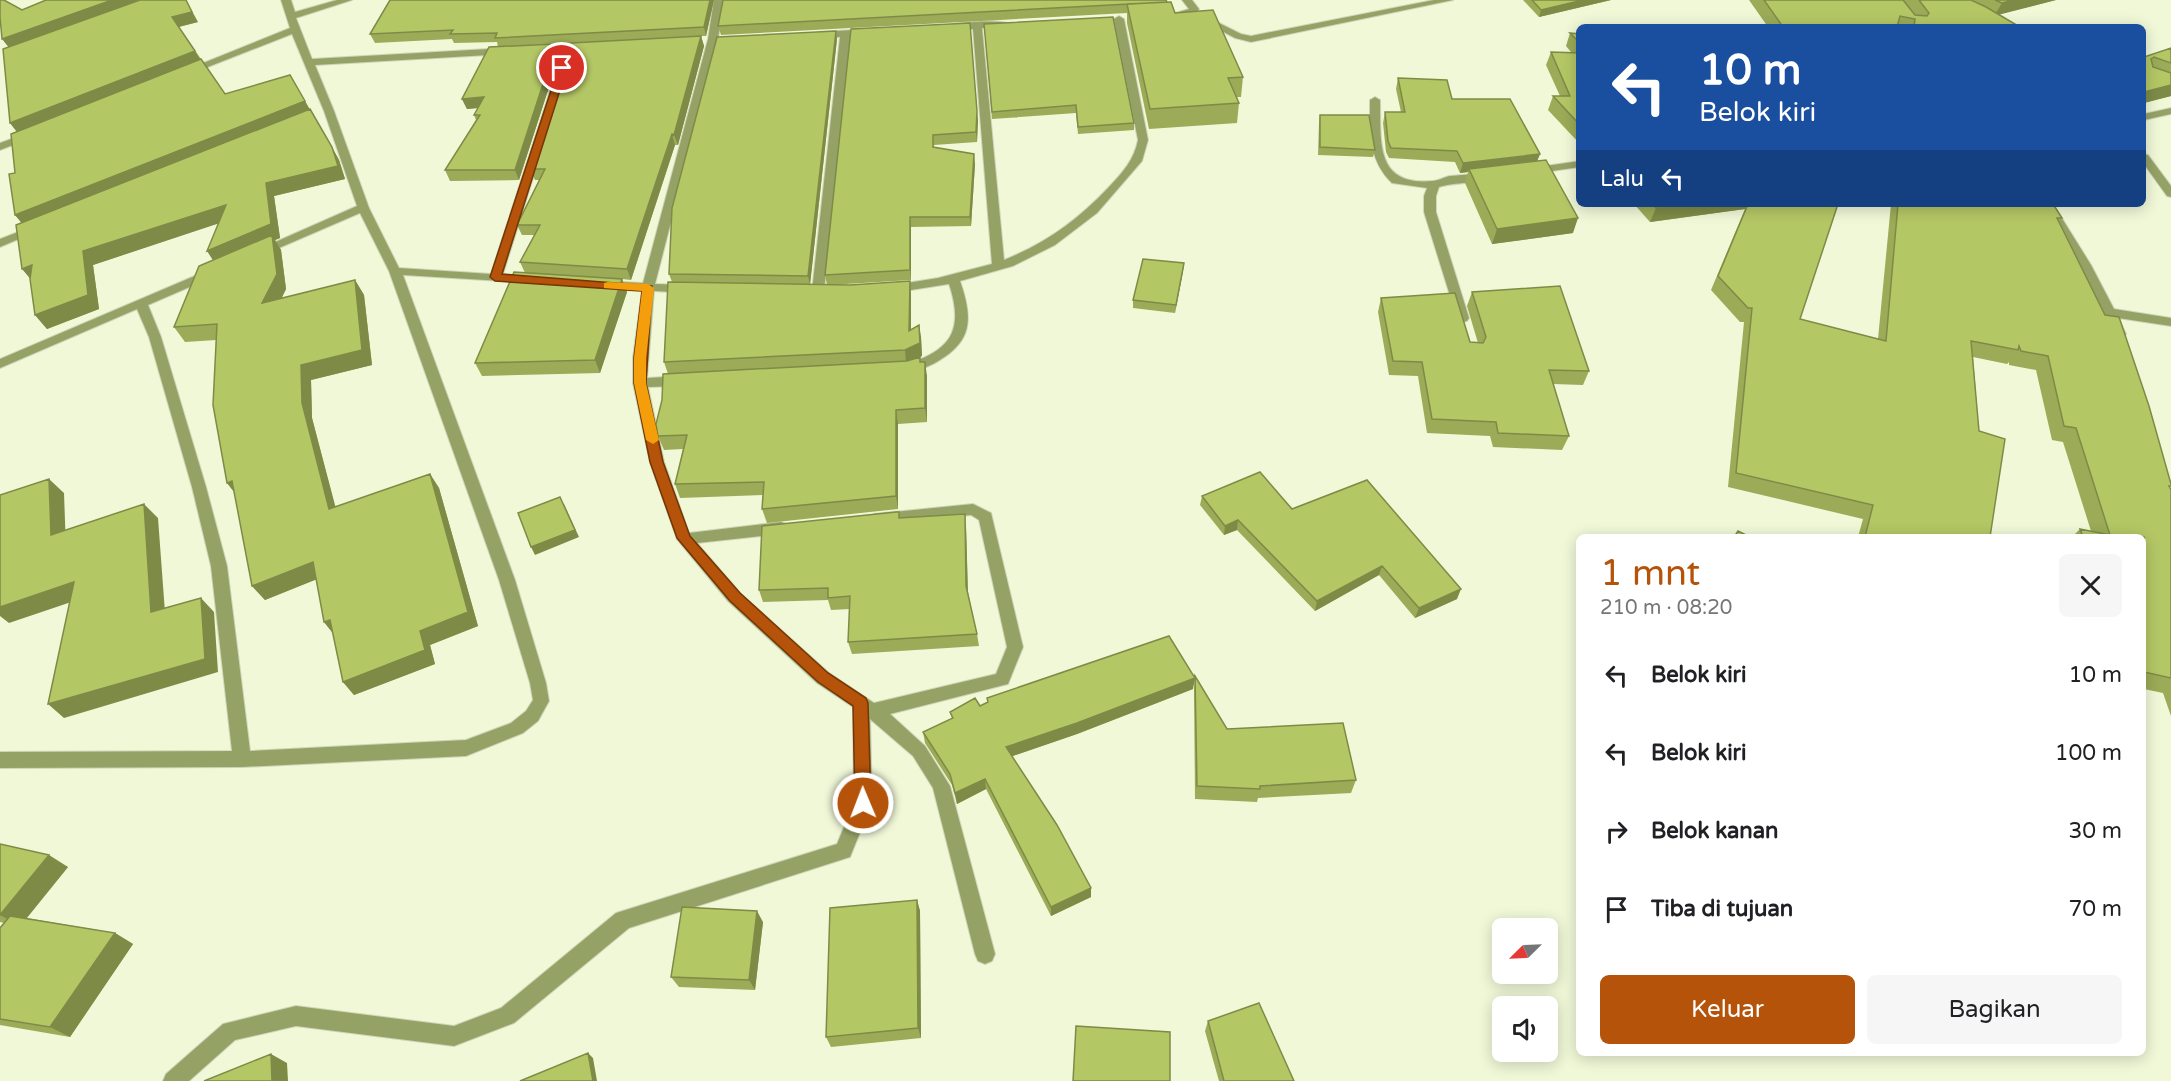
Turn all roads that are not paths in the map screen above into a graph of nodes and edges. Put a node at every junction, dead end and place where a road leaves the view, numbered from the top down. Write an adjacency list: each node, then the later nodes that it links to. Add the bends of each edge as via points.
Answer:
1 (286, 0): 9 (street)
2 (347, 0): 9 (street)
3 (719, 0): 45 (street, via 713,39)
4 (1187, 0): 6 (street)
5 (1448, 0): 6 (street, via 1251,39)
6 (1192, 12): 7 (street)
7 (1163, 17)
8 (1119, 19): 38 (street, via 1141,128 1142,154 1094,210 1068,232 1036,251)
9 (293, 23): 20 (street); 21 (street)
10 (1012, 24): 11 (street)
11 (977, 25): 12 (street); 38 (street)
12 (941, 28)
13 (881, 32): 14 (street)
14 (845, 34): 15 (street); 48 (street)
15 (812, 35)
16 (602, 45): 17 (street)
17 (569, 47): 18 (street); 41 (street)
18 (534, 49)
19 (522, 50): 20 (street)
20 (307, 62): 34 (street, via 323,113)
21 (175, 77)
22 (1375, 100): 31 (street, via 1376,146 1381,164 1396,181)
23 (2171, 111): 24 (street)
24 (2146, 117)
25 (44, 129): 26 (street)
26 (0, 147)
27 (2146, 160): 32 (street)
28 (1576, 165): 29 (street)
29 (1522, 172)
30 (1499, 175): 31 (street)
31 (1434, 185): 52 (street, via 1430,212)
32 (2171, 194)
33 (2048, 207): 50 (street)
34 (363, 208): 37 (street); 40 (street)
35 (43, 226): 36 (street)
36 (0, 243)
37 (246, 257)
38 (998, 266): 42 (street)
39 (225, 267): 49 (street)
40 (395, 271): 41 (street); 62 (street, via 507,580 541,701 532,716 517,728 466,748)
41 (495, 277): 43 (street)
42 (953, 279): 47 (street); 55 (street, via 963,305 959,338 935,357 909,369)
43 (543, 280)
44 (590, 284): 45 (street)
45 (648, 288): 46 (street); 57 (street)
46 (703, 290)
47 (883, 290)
48 (819, 291)
49 (141, 303): 54 (street); 62 (street, via 155,337 219,566)
50 (2111, 313): 51 (street); 53 (street)
51 (2171, 322)
52 (1467, 331)
53 (2124, 343)
54 (0, 364)
55 (897, 369)
56 (698, 380): 57 (street)
57 (640, 383): 60 (street, via 657,462)
58 (868, 519): 61 (street, via 973,509 986,517 1015,647 1002,679)
59 (799, 526): 60 (street)
60 (684, 538): 61 (street, via 735,597 823,678)
61 (866, 707): 64 (street, via 919,751 940,786); 65 (street, via 863,803 844,851 623,920 507,1016 454,1036 296,1016 230,1031)
62 (242, 759): 63 (street)
63 (0, 760)
64 (985, 954)
65 (173, 1081)

